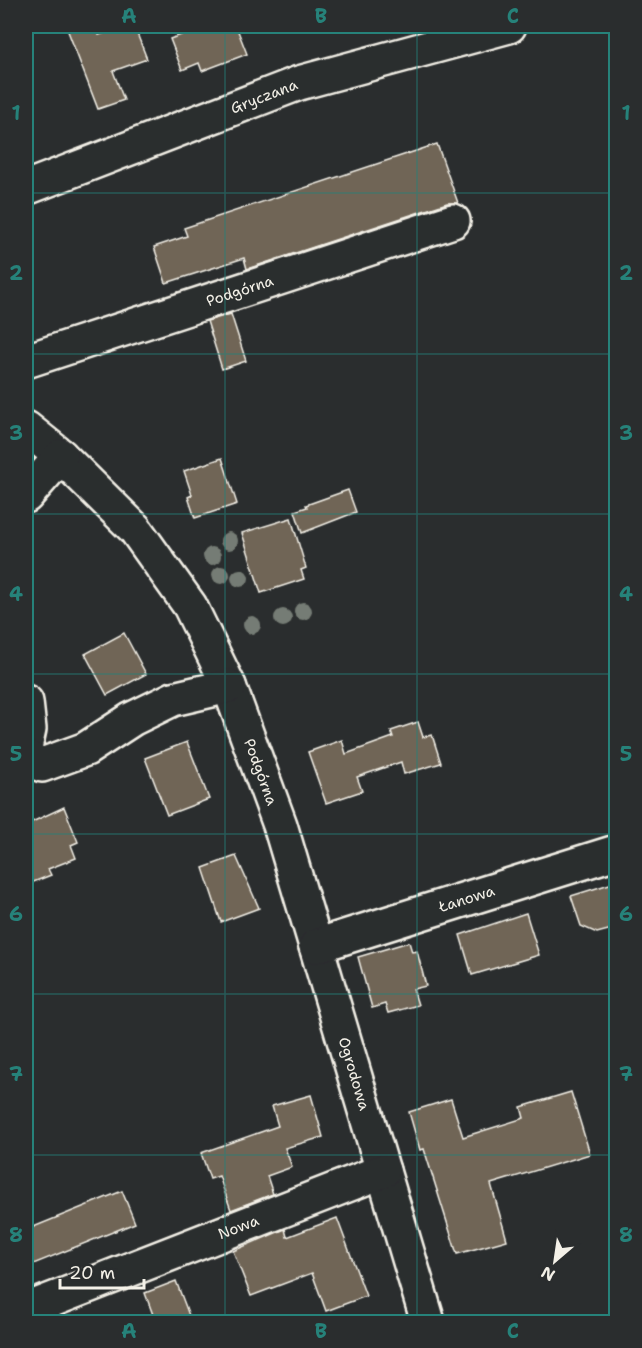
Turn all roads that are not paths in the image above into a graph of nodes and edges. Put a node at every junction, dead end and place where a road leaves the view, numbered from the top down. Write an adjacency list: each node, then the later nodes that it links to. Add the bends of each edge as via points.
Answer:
1 (509, 26): 2 (street, Gryczana, via 299,83)
2 (26, 188)
3 (453, 220): 4 (street, Podgórna)
4 (26, 362)
5 (26, 428): 6 (street, Podgórna)
6 (61, 456): 7 (street); 8 (street, Podgórna, via 135,529 190,606)
7 (26, 496)
8 (230, 686): 11 (street, via 173,699 132,719 86,749 42,765); 12 (street, Podgórna)
9 (26, 702): 10 (street)
10 (26, 743)
11 (26, 757)
12 (280, 825): 14 (street, Ogrodowa)
13 (616, 852): 14 (street, Łanowa)
14 (316, 946): 15 (street, Ogrodowa)
15 (383, 1171): 16 (street, Nowa); 17 (street, Ogrodowa)
16 (26, 1310)
17 (428, 1323)

